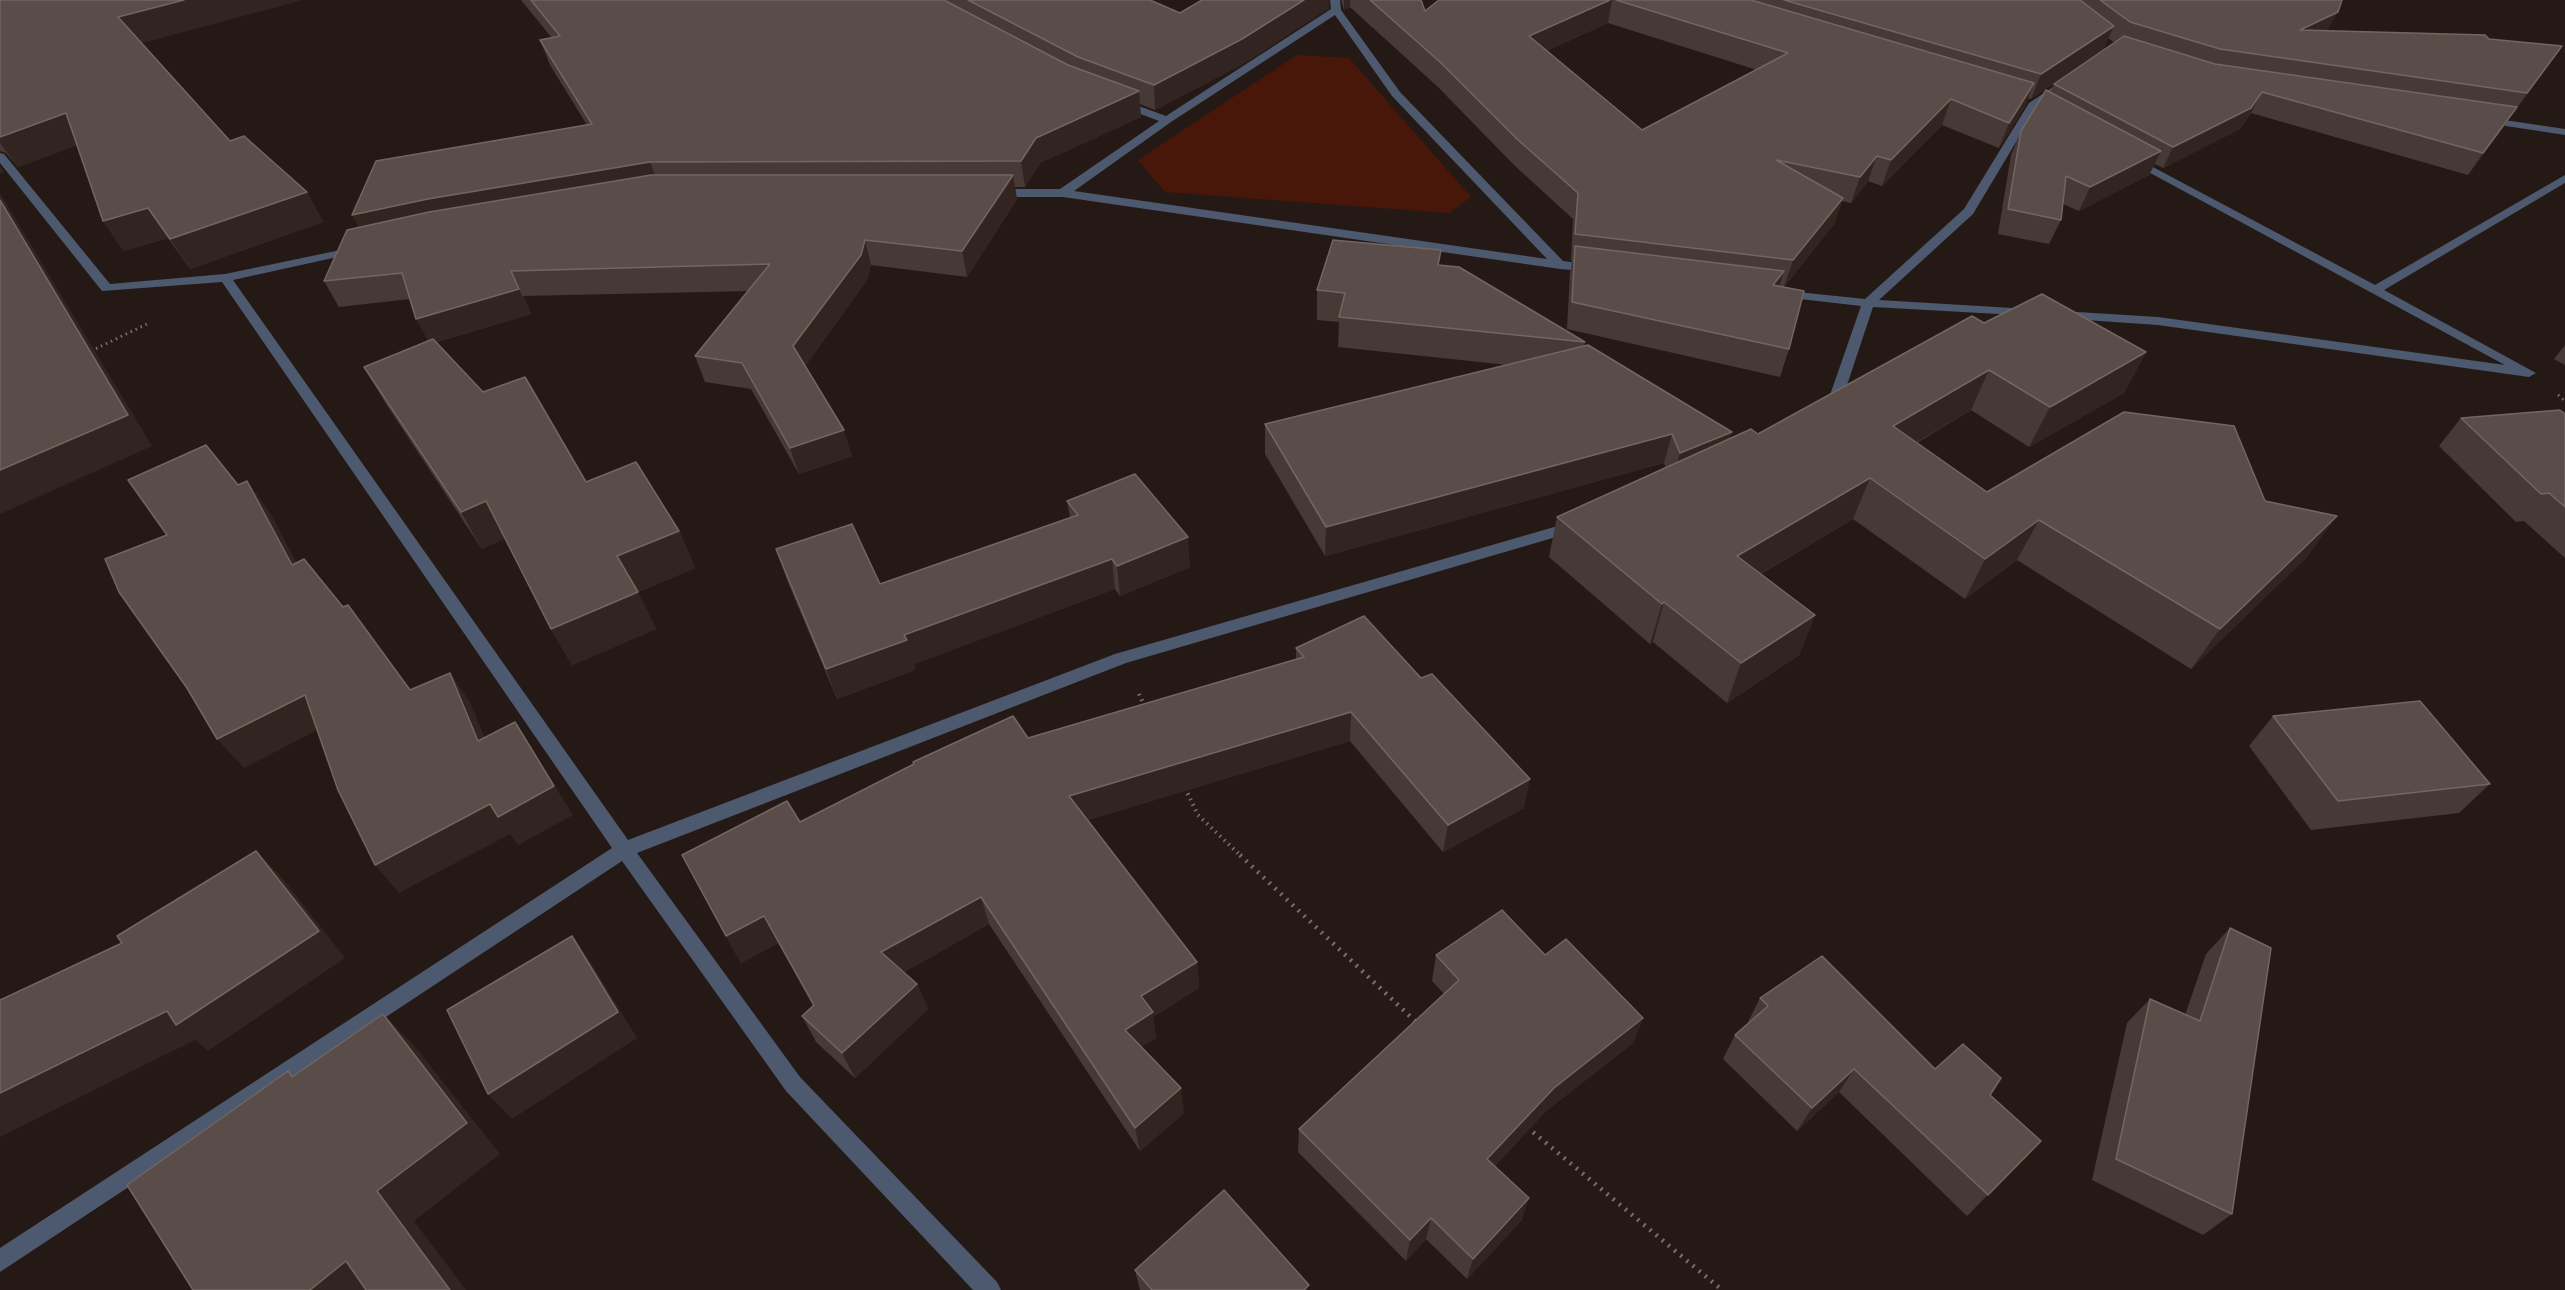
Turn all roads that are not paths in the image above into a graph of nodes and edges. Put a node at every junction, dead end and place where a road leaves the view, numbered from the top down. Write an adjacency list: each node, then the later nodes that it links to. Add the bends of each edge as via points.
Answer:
1 (1336, 5): 5 (street); 13 (street, via 1396,94)
2 (2069, 81): 18 (street, via 2032,106 1969,211)
3 (1106, 97): 5 (street)
4 (2472, 118): 6 (street)
5 (1167, 120): 11 (street)
6 (2565, 132)
7 (0, 156): 15 (street, via 107,288)
8 (2126, 156): 16 (street)
9 (2565, 178): 16 (street)
10 (980, 193): 11 (street)
11 (1063, 193): 13 (street)
12 (373, 246): 15 (street)
13 (1560, 265): 14 (street)
14 (1607, 271)
15 (225, 278): 21 (street)
16 (2375, 290): 18 (street, via 2529,373 2158,321)
17 (1773, 291): 18 (street)
18 (1868, 303): 19 (street, via 1836,397)
19 (1808, 416)
20 (1590, 521): 21 (street, via 1121,658)
21 (624, 850): 22 (street); 23 (street, via 793,1084)
22 (0, 1261)
23 (988, 1290)

